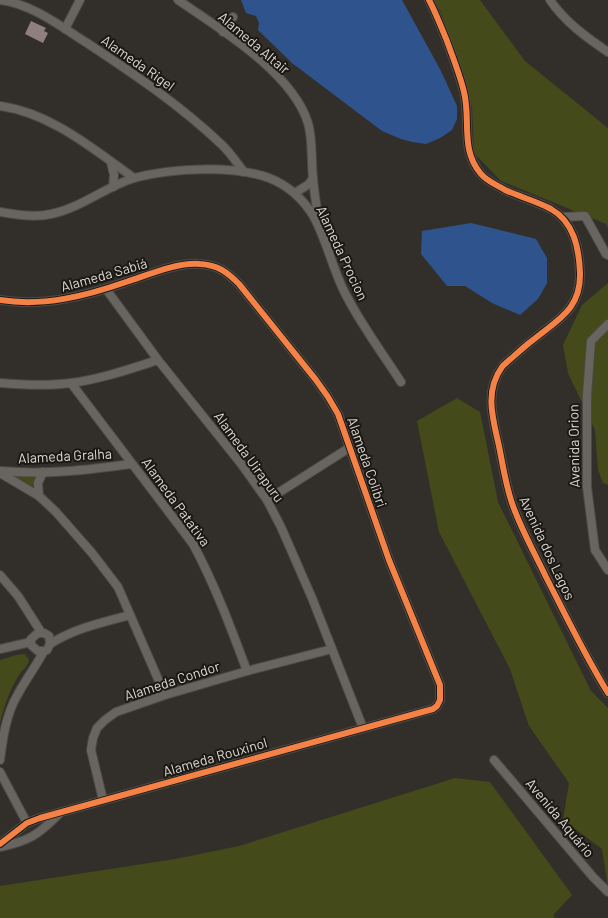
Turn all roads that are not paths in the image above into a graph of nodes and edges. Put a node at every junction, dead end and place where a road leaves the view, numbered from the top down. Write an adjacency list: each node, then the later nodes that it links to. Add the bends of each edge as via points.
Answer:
1 (0, 0): 7 (street, Alameda Rigel, via 38,13)
2 (80, 0): 7 (street)
3 (178, 0): 8 (street, Alameda Altair)
4 (429, 0): 18 (street, Avenida dos Lagos, via 438,17 464,91 466,135 472,162 490,182 551,209)
5 (550, 0): 9 (street, via 579,32)
6 (232, 17): 8 (street)
7 (65, 29): 12 (street, Alameda Rigel, via 132,72 173,103 222,144)
8 (223, 32): 14 (street, Alameda Altair, via 275,74 296,97 309,125)
9 (608, 52)
10 (0, 106): 11 (street, via 27,112 46,120)
11 (111, 162): 13 (street); 15 (street)
12 (244, 172): 13 (street, Alameda Procion, via 183,171); 16 (street, Alameda Procion, via 270,178)
13 (134, 178): 15 (street, Alameda Procion)
14 (313, 178): 16 (street, via 309,184); 19 (street, Alameda Altair)
15 (113, 187): 17 (street, Alameda Procion, via 75,206 51,214 40,216)
16 (295, 193): 19 (street, Alameda Procion, via 314,217)
17 (0, 212)
18 (562, 217): 20 (street, via 585,216); 45 (street, Avenida dos Lagos, via 570,228 578,252 580,274 575,301 560,320 533,339 503,366 492,388 491,400 493,420 513,505 586,655)
19 (321, 233): 26 (street, Alameda Procion, via 346,296)
20 (608, 255)
21 (213, 266): 22 (street, Alameda Sabiá, via 182,266); 29 (street, Alameda Colibri, via 227,272 239,284 316,380 338,414)
22 (106, 289): 23 (street, Alameda Sabiá, via 57,301); 25 (street, Alameda Uirapuru)
23 (0, 300)
24 (608, 324): 35 (street, Avenida Orion, via 591,341 586,395 586,487 595,550)
25 (158, 360): 28 (street, via 114,374); 34 (street, Alameda Uirapuru)
26 (401, 382)
27 (0, 383): 28 (street)
28 (71, 383): 30 (street, Alameda Patativa)
29 (349, 448): 34 (street); 47 (street, Alameda Colibri, via 389,560 440,685)
30 (131, 464): 32 (street, Alameda Gralha); 44 (street, Alameda Patativa, via 193,544 223,607)
31 (0, 472): 32 (street, Alameda Gralha); 33 (street)
32 (43, 472): 33 (street, via 38,483)
33 (39, 496): 37 (street, via 92,553 118,587)
34 (267, 500): 42 (street, Alameda Uirapuru, via 312,598)
35 (608, 570)
36 (0, 575): 38 (street, via 18,596)
37 (130, 615): 40 (street, via 90,627); 46 (street)
38 (41, 632): 39 (street, via 33,636); 40 (street, via 49,636)
39 (31, 642): 41 (street); 43 (street, via 35,650)
40 (50, 644): 43 (street)
41 (0, 649)
42 (332, 649): 44 (street, Alameda Condor); 48 (street, Alameda Uirapuru)
43 (44, 651): 49 (street, via 17,695)
44 (247, 671): 46 (street, Alameda Condor)
45 (608, 693)
46 (165, 695): 53 (street, Alameda Condor, via 116,712 97,728 91,750)
47 (440, 700): 48 (street, Alameda Rouxinol, via 433,709)
48 (363, 728): 53 (street, Alameda Rouxinol)
49 (2, 733): 50 (street)
50 (0, 760)
51 (494, 760): 57 (street, Avenida Aquário)
52 (0, 772): 55 (street)
53 (104, 800): 54 (street, Alameda Rouxinol)
54 (60, 813): 55 (street, Alameda Rouxinol); 56 (street, Alameda Rouxinol, via 44,830 32,837 18,843)
55 (26, 823): 56 (street, Alameda Rouxinol)
56 (0, 845)
57 (608, 892)

